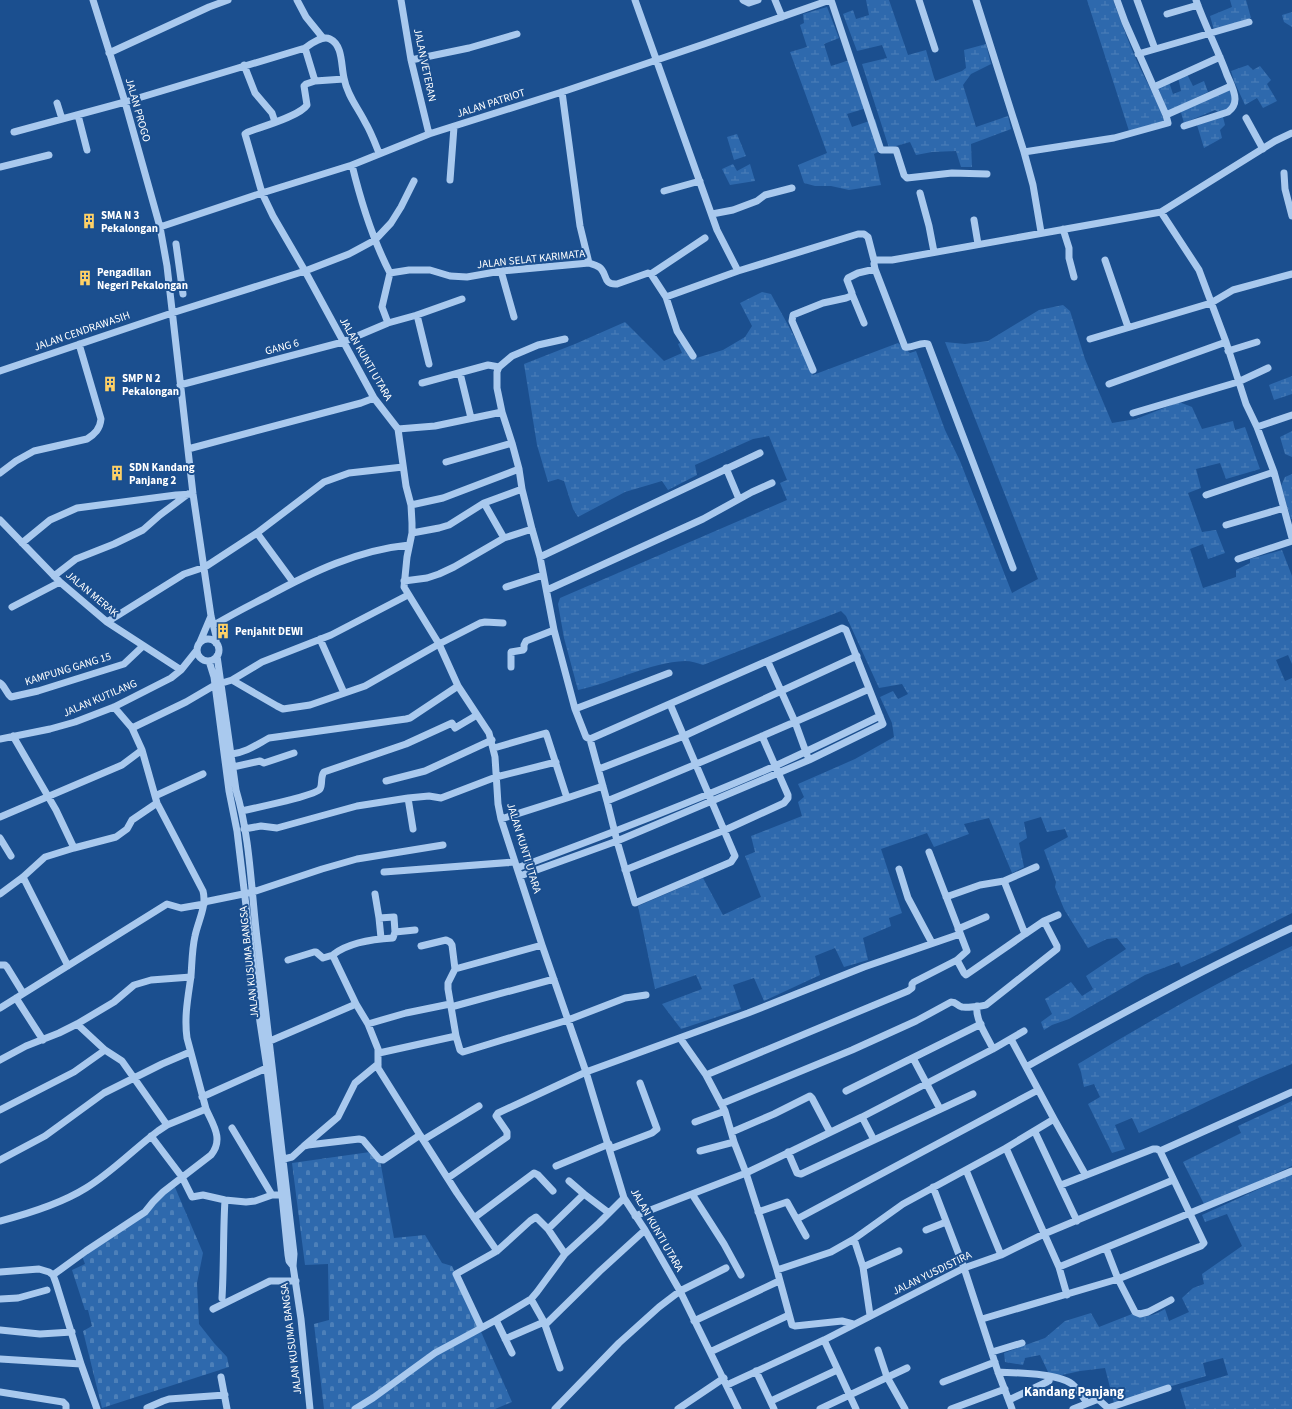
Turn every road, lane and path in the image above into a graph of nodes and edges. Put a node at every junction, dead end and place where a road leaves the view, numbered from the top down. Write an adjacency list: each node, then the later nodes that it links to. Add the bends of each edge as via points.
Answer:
1 (93, 0): 24 (street, JALAN PROGO)
2 (228, 0): 24 (street)
3 (401, 0): 27 (street, JALAN VETERAN)
4 (635, 0): 28 (street)
5 (743, 0): 6 (street, via 749,3)
6 (758, 0)
7 (775, 0): 16 (street)
8 (919, 0): 22 (street)
9 (976, 0): 49 (street)
10 (1117, 0): 25 (street)
11 (1137, 0): 23 (street)
12 (299, 1): 20 (street, via 306,17)
13 (1198, 2): 15 (street); 19 (street)
14 (830, 3): 16 (street, JALAN PATRIOT); 55 (street, via 880,148 883,151 896,150 906,177 952,173)
15 (1167, 14)
16 (781, 15): 28 (street, JALAN PATRIOT)
17 (1249, 22): 19 (street)
18 (517, 34): 27 (street, via 469,48)
19 (1209, 34): 23 (street); 26 (street)
20 (323, 38): 21 (street); 30 (street, via 330,39 338,49)
21 (305, 48): 29 (street); 31 (street)
22 (934, 49)
23 (1155, 49): 25 (street)
24 (109, 53): 35 (street, JALAN PROGO)
25 (1138, 54): 33 (street)
26 (1220, 57): 32 (street); 33 (street)
27 (411, 60): 46 (street, JALAN VETERAN)
28 (656, 60): 34 (street, JALAN PATRIOT); 58 (street)
29 (244, 65): 35 (street); 41 (street, via 255,93 272,112)
30 (344, 79): 31 (street); 50 (street)
31 (315, 81): 41 (street, via 304,86 308,104 306,108)
32 (1231, 86): 38 (street); 42 (street, via 1235,98 1230,110)
33 (1154, 87): 38 (street)
34 (562, 92): 43 (street, JALAN PATRIOT); 77 (street, via 580,226)
35 (125, 102): 37 (street); 67 (street, JALAN PROGO)
36 (57, 103): 40 (street)
37 (78, 115): 40 (street); 48 (street)
38 (1166, 115): 49 (street, via 1167,124 1114,138)
39 (1246, 118): 47 (street)
40 (62, 119): 44 (street)
41 (275, 122): 62 (street, JALAN KUNTI UTARA, via 246,134)
42 (1184, 126)
43 (454, 127): 46 (street, JALAN PATRIOT); 56 (street)
44 (14, 132)
45 (1292, 133): 47 (street)
46 (429, 134): 50 (street, JALAN PATRIOT)
47 (1263, 149): 63 (street)
48 (87, 150)
49 (1024, 152): 69 (street)
50 (379, 153): 52 (street, JALAN PATRIOT)
51 (50, 155): 53 (street)
52 (352, 165): 62 (street, JALAN PATRIOT); 71 (street)
53 (0, 166)
54 (1284, 173): 65 (street)
55 (987, 174)
56 (450, 180)
57 (414, 181): 71 (street, via 401,208)
58 (700, 181): 60 (street); 64 (street)
59 (792, 188): 64 (street, via 765,195 757,201 733,210)
60 (664, 191)
61 (920, 192): 74 (street)
62 (262, 193): 67 (street, JALAN PATRIOT); 81 (street, JALAN KUNTI UTARA)
63 (1161, 212): 68 (street); 92 (street, via 1199,270)
64 (712, 214): 83 (street, via 717,230)
65 (1292, 216)
66 (974, 220): 73 (street)
67 (160, 227): 79 (street, JALAN PROGO)
68 (1063, 229): 69 (street); 87 (street)
69 (1041, 232): 73 (street)
70 (705, 238): 85 (street)
71 (376, 240): 81 (street, JALAN CENDRAWASIH, via 349,254); 84 (street)
72 (176, 244): 78 (street)
73 (978, 244): 74 (street)
74 (934, 252): 75 (street, via 892,260)
75 (874, 260): 80 (street); 83 (street, via 868,237 858,234)
76 (1105, 260): 98 (street)
77 (589, 263): 82 (street, JALAN SELAT KARIMATA); 85 (street, JALAN SELAT KARIMATA, via 600,268 607,282 612,284)
78 (180, 265): 79 (street); 88 (street)
79 (167, 266): 93 (street, JALAN PROGO)
80 (875, 269): 89 (street, via 849,277); 154 (street, via 905,346 909,348 922,343 928,344)
81 (305, 271): 93 (street, JALAN CENDRAWASIH); 101 (street, JALAN KUNTI UTARA)
82 (501, 271): 84 (street, JALAN SELAT KARIMATA, via 467,277 450,276 430,270 409,270); 95 (street)
83 (738, 271): 90 (street)
84 (390, 274): 96 (street, via 382,307)
85 (651, 274): 90 (street)
86 (1292, 274): 92 (street, via 1233,290)
87 (1074, 277)
88 (183, 294)
89 (852, 294): 97 (street); 110 (street, via 793,315 792,321)
90 (666, 297): 106 (street, via 677,331)
91 (462, 299): 94 (street, GANG 6)
92 (1212, 304): 98 (street); 102 (street)
93 (172, 313): 104 (street, JALAN CENDRAWASIH); 116 (street, JALAN PROGO)
94 (417, 315): 96 (street, GANG 6); 107 (street)
95 (514, 317)
96 (388, 323): 101 (street, GANG 6)
97 (864, 323)
98 (1128, 327): 100 (street)
99 (565, 339): 108 (street, via 538,345 512,356)
100 (1090, 339)
101 (343, 342): 116 (street, GANG 6); 117 (street, JALAN KUNTI UTARA)
102 (1226, 342): 105 (street); 115 (street)
103 (1257, 342): 105 (street)
104 (79, 344): 111 (street, JALAN CENDRAWASIH); 132 (street, via 101,419 100,426 93,436 87,439 34,451)
105 (1228, 351): 113 (street)
106 (693, 356)
107 (429, 364)
108 (500, 367): 112 (street, via 488,366); 118 (street, via 497,372 497,388)
109 (1268, 368): 113 (street)
110 (814, 370)
111 (0, 371)
112 (460, 374): 114 (street); 121 (street)
113 (1238, 382): 119 (street); 122 (street)
114 (422, 383)
115 (1109, 384)
116 (180, 385): 125 (street, JALAN PROGO)
117 (374, 398): 123 (street, JALAN KUNTI UTARA); 125 (street)
118 (502, 412): 121 (street); 124 (street)
119 (1133, 414)
120 (1292, 415): 122 (street)
121 (471, 418): 123 (street, via 435,426)
122 (1257, 427): 131 (street)
123 (398, 429): 128 (street, JALAN KUNTI UTARA)
124 (512, 443): 127 (street); 130 (street)
125 (188, 449): 135 (street, JALAN PROGO)
126 (760, 453): 129 (street)
127 (446, 462)
128 (403, 467): 139 (street, JALAN KUNTI UTARA); 144 (street, via 349,473 324,482)
129 (726, 468): 137 (street); 151 (street)
130 (519, 469): 134 (street); 139 (street, via 443,498)
131 (1274, 472): 136 (street); 140 (street)
132 (0, 473)
133 (772, 483): 137 (street)
134 (522, 489): 138 (street); 143 (street)
135 (191, 494): 149 (street, via 77,508 50,520); 153 (street, JALAN PROGO); 156 (street, via 143,530 76,559)
136 (1206, 495)
137 (739, 499): 161 (street, via 703,519)
138 (484, 502): 145 (street, via 449,525); 146 (street)
139 (411, 505): 145 (street, JALAN KUNTI UTARA)
140 (1284, 508): 142 (street); 147 (street)
141 (0, 520): 149 (street, JALAN MERAK)
142 (1226, 525)
143 (532, 529): 146 (street); 151 (street)
144 (257, 533): 153 (street); 159 (street)
145 (412, 533): 150 (street, JALAN KUNTI UTARA)
146 (504, 538): 157 (street, via 439,574)
147 (1292, 538)
148 (1292, 541): 152 (street)
149 (22, 543): 156 (street, JALAN MERAK)
150 (409, 545): 157 (street, JALAN KUNTI UTARA); 159 (street, via 363,553)
151 (540, 558): 155 (street)
152 (1238, 559)
153 (205, 567): 164 (street, JALAN PROGO); 165 (street, via 184,574)
154 (1014, 568)
155 (543, 575): 160 (street); 161 (street)
156 (54, 576): 158 (street, JALAN MERAK)
157 (404, 581): 162 (street, JALAN KUNTI UTARA)
158 (60, 582): 163 (street); 165 (street, JALAN MERAK)
159 (293, 582): 167 (street)
160 (506, 587)
161 (547, 590): 168 (street)
162 (408, 595): 169 (street, via 331,636); 172 (street, JALAN KUNTI UTARA)
163 (12, 607)
164 (211, 616): 167 (street, JALAN PROGO); 170 (street)
165 (107, 622): 173 (street, JALAN MERAK)
166 (503, 623): 172 (street, via 480,623)
167 (214, 625): 171 (street, JALAN PROGO)
168 (554, 630): 180 (street, via 526,641 523,650 511,652); 192 (street)
169 (320, 639): 183 (street, via 262,662); 189 (street)
170 (200, 642): 171 (street, via 209,639); 174 (street)
171 (216, 643): 175 (street, via 219,649)
172 (439, 644): 186 (street, JALAN KUNTI UTARA); 189 (street, via 365,686)
173 (143, 646): 181 (street, JALAN MERAK); 184 (street, KAMPUNG GANG 15, via 124,664 38,691 11,697)
174 (196, 650): 177 (street); 181 (street)
175 (217, 656): 178 (street); 185 (street, JALAN KUSUMA BANGSA)
176 (857, 656): 179 (street, via 846,630 842,628); 187 (street); 188 (street)
177 (199, 658): 178 (street); 181 (street, JALAN KUTILANG)
178 (209, 661): 185 (street, JALAN KUSUMA BANGSA)
179 (768, 662): 188 (street); 190 (street)
180 (510, 667)
181 (182, 668): 191 (street, JALAN KUTILANG, via 171,678)
182 (670, 673): 192 (street)
183 (232, 680): 185 (street); 189 (street, via 283,709 310,705)
184 (0, 683)
185 (218, 684): 195 (street, JALAN KUSUMA BANGSA); 197 (street)
186 (458, 686): 193 (street, JALAN KUNTI UTARA); 208 (street, via 410,718 269,738 243,753)
187 (870, 689): 194 (street); 196 (street)
188 (782, 692): 196 (street); 199 (street)
189 (344, 693)
190 (670, 704): 199 (street); 202 (street)
191 (114, 707): 197 (street); 198 (street, JALAN KUTILANG, via 56,728)
192 (575, 708): 202 (street, via 586,737)
193 (478, 715): 203 (street, JALAN KUNTI UTARA); 226 (street, via 455,728 452,723 406,744 324,772 317,792)
194 (880, 716): 206 (street); 209 (street, via 883,724)
195 (224, 719): 208 (street, JALAN KUSUMA BANGSA); 219 (street, JALAN KUSUMA BANGSA)
196 (795, 722): 200 (street); 206 (street)
197 (132, 728): 205 (street)
198 (13, 736): 201 (street, JALAN KUTILANG); 220 (street)
199 (684, 736): 211 (street); 213 (street)
200 (762, 736): 211 (street); 214 (street)
201 (0, 739)
202 (590, 739): 213 (street)
203 (492, 740): 204 (street, JALAN KUNTI UTARA); 217 (street, via 425,771)
204 (494, 748): 210 (street, via 546,734); 216 (street, JALAN KUNTI UTARA)
205 (142, 750): 220 (street, via 122,765); 224 (street)
206 (806, 752): 209 (street); 214 (street)
207 (294, 753): 212 (street, via 264,763 260,761)
208 (232, 754): 212 (street, JALAN KUSUMA BANGSA)
209 (809, 760): 214 (street)
210 (556, 762): 216 (street); 223 (street)
211 (696, 765): 221 (street); 225 (street)
212 (233, 767): 219 (street, JALAN KUSUMA BANGSA)
213 (599, 769): 218 (street)
214 (777, 769): 221 (street); 231 (street, via 788,794 785,802)
215 (202, 774): 224 (street)
216 (496, 777): 222 (street, via 441,798); 228 (street, JALAN KUNTI UTARA)
217 (386, 781)
218 (603, 786): 223 (street); 225 (street)
219 (233, 790): 226 (street, JALAN KUSUMA BANGSA); 249 (street, JALAN KUSUMA BANGSA)
220 (48, 796): 227 (street); 236 (street)
221 (710, 797): 231 (street); 232 (street); 234 (street)
222 (408, 798): 229 (street, via 357,806 277,828 261,826); 230 (street)
223 (567, 798): 228 (street)
224 (156, 799): 236 (street, via 116,837); 252 (street, via 203,891)
225 (607, 801): 232 (street)
226 (242, 811): 229 (street, JALAN KUSUMA BANGSA)
227 (0, 817)
228 (501, 819): 239 (street, JALAN KUNTI UTARA)
229 (244, 829): 247 (street, JALAN KUSUMA BANGSA)
230 (413, 829)
231 (725, 830): 242 (street); 242 (street, via 735,854 733,861 635,903)
232 (614, 832): 234 (street); 239 (street)
233 (0, 838): 238 (street)
234 (617, 841): 242 (street); 244 (street)
235 (443, 845): 247 (street, via 357,859)
236 (74, 848): 245 (street, via 45,858)
237 (929, 852): 251 (street)
238 (11, 856)
239 (516, 865): 243 (street); 244 (street, JALAN KUNTI UTARA)
240 (1036, 867): 246 (street)
241 (899, 869): 264 (street, via 908,898)
242 (625, 870)
243 (384, 872)
244 (520, 876): 265 (street, JALAN KUNTI UTARA)
245 (23, 877): 248 (street); 271 (street)
246 (1004, 881): 251 (street, via 980,885); 262 (street)
247 (253, 892): 249 (street); 261 (street, JALAN KUSUMA BANGSA)
248 (0, 894)
249 (245, 894): 252 (street); 261 (street, JALAN KUSUMA BANGSA)
250 (375, 894): 255 (street)
251 (946, 897): 259 (street)
252 (204, 903): 271 (street, via 181,908 167,904); 273 (street, via 194,937)
253 (1058, 915): 256 (street)
254 (986, 917): 259 (street)
255 (379, 918): 260 (street, via 394,917); 263 (street)
256 (1044, 921): 262 (street); 280 (street, via 1057,949 986,1005)
257 (1292, 928): 301 (street, via 1175,986)
258 (415, 930): 260 (street)
259 (959, 931): 264 (street); 269 (street, via 967,951)
260 (395, 932): 263 (street, via 394,937)
261 (252, 934): 283 (street, JALAN KUSUMA BANGSA)
262 (1025, 934): 269 (street, via 966,975)
263 (381, 938): 267 (street, via 342,949)
264 (932, 943): 289 (street)
265 (542, 945): 272 (street); 274 (street, JALAN KUNTI UTARA)
266 (421, 946): 272 (street, via 450,942)
267 (333, 955): 268 (street, via 323,958 314,952); 278 (street)
268 (288, 960)
269 (958, 960): 303 (street, via 914,982 908,991)
270 (0, 965): 275 (street, via 7,967)
271 (68, 966): 275 (street)
272 (456, 969): 279 (street, via 448,983)
273 (191, 977): 284 (street, via 140,983); 295 (street, via 185,1021)
274 (554, 979): 279 (street); 282 (street, JALAN KUNTI UTARA)
275 (23, 993): 277 (street)
276 (646, 995): 282 (street, via 625,998)
277 (16, 998): 281 (street); 291 (street)
278 (356, 1004): 285 (street); 292 (street)
279 (450, 1006): 285 (street, via 406,1013); 288 (street)
280 (977, 1006): 286 (street); 312 (street, via 964,1007 951,1002 852,1050)
281 (0, 1008)
282 (568, 1020): 288 (street, via 463,1052); 302 (street, JALAN KUNTI UTARA)
283 (263, 1022): 292 (street, JALAN KUSUMA BANGSA); 300 (street, JALAN KUSUMA BANGSA)
284 (77, 1024): 291 (street); 294 (street)
285 (368, 1024): 296 (street)
286 (980, 1024): 293 (street); 297 (street)
287 (1024, 1031): 290 (street)
288 (456, 1036): 296 (street)
289 (680, 1038): 302 (street); 303 (street)
290 (1011, 1039): 293 (street); 301 (street)
291 (43, 1040): 298 (street)
292 (270, 1041): 300 (street, JALAN KUSUMA BANGSA)
293 (994, 1049): 306 (street)
294 (105, 1050): 304 (street, via 122,1061); 316 (street, via 74,1072)
295 (190, 1052): 304 (street); 311 (street)
296 (379, 1053): 299 (street)
297 (913, 1058): 306 (street); 308 (street)
298 (0, 1060)
299 (378, 1064): 327 (street, via 378,1068); 330 (street, via 355,1083 338,1117)
300 (270, 1066): 311 (street); 337 (street, JALAN KUSUMA BANGSA)
301 (1026, 1067): 307 (street)
302 (586, 1072): 331 (street, JALAN KUNTI UTARA); 344 (street, via 497,1114 508,1133 507,1137)
303 (706, 1075): 312 (street)
304 (135, 1078): 321 (street); 336 (street, via 104,1093 44,1136)
305 (640, 1083): 331 (street, via 657,1129)
306 (926, 1084): 315 (street); 318 (street)
307 (1038, 1090): 319 (street); 361 (street)
308 (846, 1091)
309 (1292, 1092): 335 (street)
310 (973, 1094): 315 (street)
311 (202, 1097): 314 (street)
312 (721, 1104): 317 (street)
313 (479, 1106): 327 (street)
314 (206, 1109): 321 (street); 343 (street, via 218,1136 217,1147 212,1155)
315 (940, 1109): 328 (street)
316 (0, 1110)
317 (725, 1111): 320 (street); 323 (street)
318 (862, 1117): 324 (street); 328 (street)
319 (1054, 1119): 325 (street); 342 (street)
320 (695, 1122)
321 (167, 1125): 326 (street)
322 (232, 1128): 352 (street)
323 (732, 1132): 324 (street, via 810,1096); 329 (street)
324 (830, 1132): 334 (street)
325 (1035, 1132): 332 (street); 347 (street)
326 (151, 1136): 343 (street); 363 (street, via 85,1189 19,1217)
327 (422, 1137): 330 (street, via 383,1160 361,1139); 344 (street)
328 (874, 1140): 334 (street, via 799,1174)
329 (734, 1142): 333 (street); 341 (street)
330 (304, 1146): 337 (street, via 292,1157)
331 (609, 1147): 338 (street); 354 (street, JALAN KUNTI UTARA)
332 (1006, 1148): 339 (street); 368 (street)
333 (700, 1151)
334 (788, 1152): 341 (street)
335 (1160, 1152): 342 (street, via 1153,1149); 345 (street)
336 (0, 1160)
337 (281, 1160): 353 (street, JALAN KUSUMA BANGSA)
338 (556, 1166)
339 (966, 1170): 348 (street); 375 (street)
340 (1292, 1171): 357 (street)
341 (746, 1173): 351 (street); 356 (street)
342 (1085, 1174): 347 (street)
343 (182, 1177): 355 (street, via 192,1197 203,1195); 382 (street, via 145,1212)
344 (448, 1178): 360 (street)
345 (1173, 1180): 357 (street); 362 (street, JALAN YUSDISTIRA)
346 (569, 1181): 350 (street)
347 (1061, 1185): 362 (street)
348 (933, 1187): 364 (street); 370 (street, via 891,1211)
349 (553, 1191): 360 (street, via 534,1174)
350 (584, 1194): 358 (street); 365 (street)
351 (692, 1194): 359 (street); 383 (street)
352 (272, 1195): 353 (street); 355 (street, via 246,1202)
353 (285, 1195): 385 (street, JALAN KUSUMA BANGSA, via 288,1255)
354 (624, 1198): 358 (street); 359 (street, JALAN KUNTI UTARA)
355 (225, 1200): 390 (street)
356 (758, 1212): 361 (street, via 786,1202); 380 (street)
357 (1190, 1212): 371 (street); 384 (street, via 1203,1238 1203,1244)
358 (609, 1213): 374 (street)
359 (635, 1216): 366 (street, JALAN KUNTI UTARA)
360 (474, 1218): 372 (street)
361 (797, 1219): 369 (street)
362 (1077, 1221): 368 (street, JALAN YUSDISTIRA)
363 (0, 1222)
364 (946, 1222): 367 (street); 379 (street)
365 (548, 1229): 372 (street, via 534,1218); 374 (street)
366 (645, 1230): 388 (street, JALAN KUNTI UTARA); 400 (street)
367 (926, 1230)
368 (1044, 1234): 375 (street, JALAN YUSDISTIRA); 377 (street)
369 (806, 1236)
370 (854, 1239): 376 (street); 380 (street, via 831,1252)
371 (1106, 1248): 377 (street); 384 (street)
372 (497, 1251): 402 (street, via 456,1274)
373 (899, 1251): 376 (street)
374 (565, 1254): 392 (street)
375 (1000, 1255): 379 (street, JALAN YUSDISTIRA)
376 (863, 1267): 396 (street)
377 (1059, 1267): 389 (street)
378 (726, 1268): 388 (street)
379 (964, 1268): 396 (street, JALAN YUSDISTIRA); 397 (street)
380 (777, 1270): 386 (street)
381 (0, 1272): 382 (street, via 39,1269)
382 (53, 1275): 404 (street)
383 (741, 1276)
384 (1118, 1279): 389 (street); 393 (street, via 1138,1314 1148,1312)
385 (296, 1281): 394 (street, via 270,1281); 437 (street, JALAN KUSUMA BANGSA)
386 (779, 1281): 395 (street); 399 (street)
387 (47, 1290): 391 (street, via 18,1298)
388 (680, 1291): 399 (street, JALAN KUNTI UTARA); 439 (street, via 619,1343)
389 (1067, 1295): 397 (street)
390 (222, 1298)
391 (0, 1299)
392 (531, 1299): 398 (street); 400 (street)
393 (1171, 1300)
394 (213, 1309)
395 (789, 1315): 401 (street, via 794,1326 838,1321); 409 (street)
396 (870, 1315): 401 (street, JALAN YUSDISTIRA)
397 (982, 1319): 410 (street)
398 (496, 1320): 402 (street); 405 (street)
399 (694, 1321): 409 (street, JALAN KUNTI UTARA)
400 (545, 1324): 405 (street); 415 (street)
401 (853, 1324): 406 (street, JALAN YUSDISTIRA)
402 (481, 1327): 438 (street, via 434,1353)
403 (0, 1330): 404 (street, via 40,1334)
404 (72, 1332): 414 (street)
405 (505, 1340): 411 (street)
406 (824, 1340): 417 (street); 418 (street, JALAN YUSDISTIRA)
407 (1022, 1343): 410 (street)
408 (878, 1350): 421 (street)
409 (710, 1352): 423 (street, JALAN KUNTI UTARA)
410 (992, 1352): 413 (street)
411 (512, 1354)
412 (0, 1359): 414 (street)
413 (995, 1362): 419 (street); 424 (street)
414 (82, 1364): 435 (street)
415 (560, 1368)
416 (906, 1368): 421 (street)
417 (837, 1370): 429 (street); 431 (street)
418 (756, 1371): 423 (street, JALAN YUSDISTIRA); 431 (street)
419 (998, 1372): 426 (street); 432 (street, via 1047,1376 1068,1381)
420 (221, 1377): 428 (street)
421 (887, 1377): 429 (street); 445 (street)
422 (1048, 1381): 430 (street)
423 (725, 1382): 440 (street, JALAN YUSDISTIRA); 441 (street, JALAN KUNTI UTARA)
424 (943, 1382)
425 (1168, 1388): 432 (street, via 1108,1408 1099,1400)
426 (1004, 1389): 430 (street); 446 (street)
427 (0, 1392): 434 (street, via 63,1402)
428 (225, 1395): 433 (street, via 166,1400); 436 (street)
429 (849, 1395): 443 (street); 444 (street)
430 (1009, 1400): 447 (street)
431 (771, 1401): 442 (street)
432 (1088, 1403): 448 (street)
433 (147, 1408)
434 (66, 1409)
435 (97, 1409)
436 (227, 1409)
437 (310, 1409)
438 (355, 1409)
439 (555, 1409)
440 (678, 1409)
441 (738, 1409)
442 (774, 1409)
443 (820, 1409)
444 (856, 1409)
445 (905, 1409)
446 (951, 1409)
447 (1012, 1409)
448 (1073, 1409)

